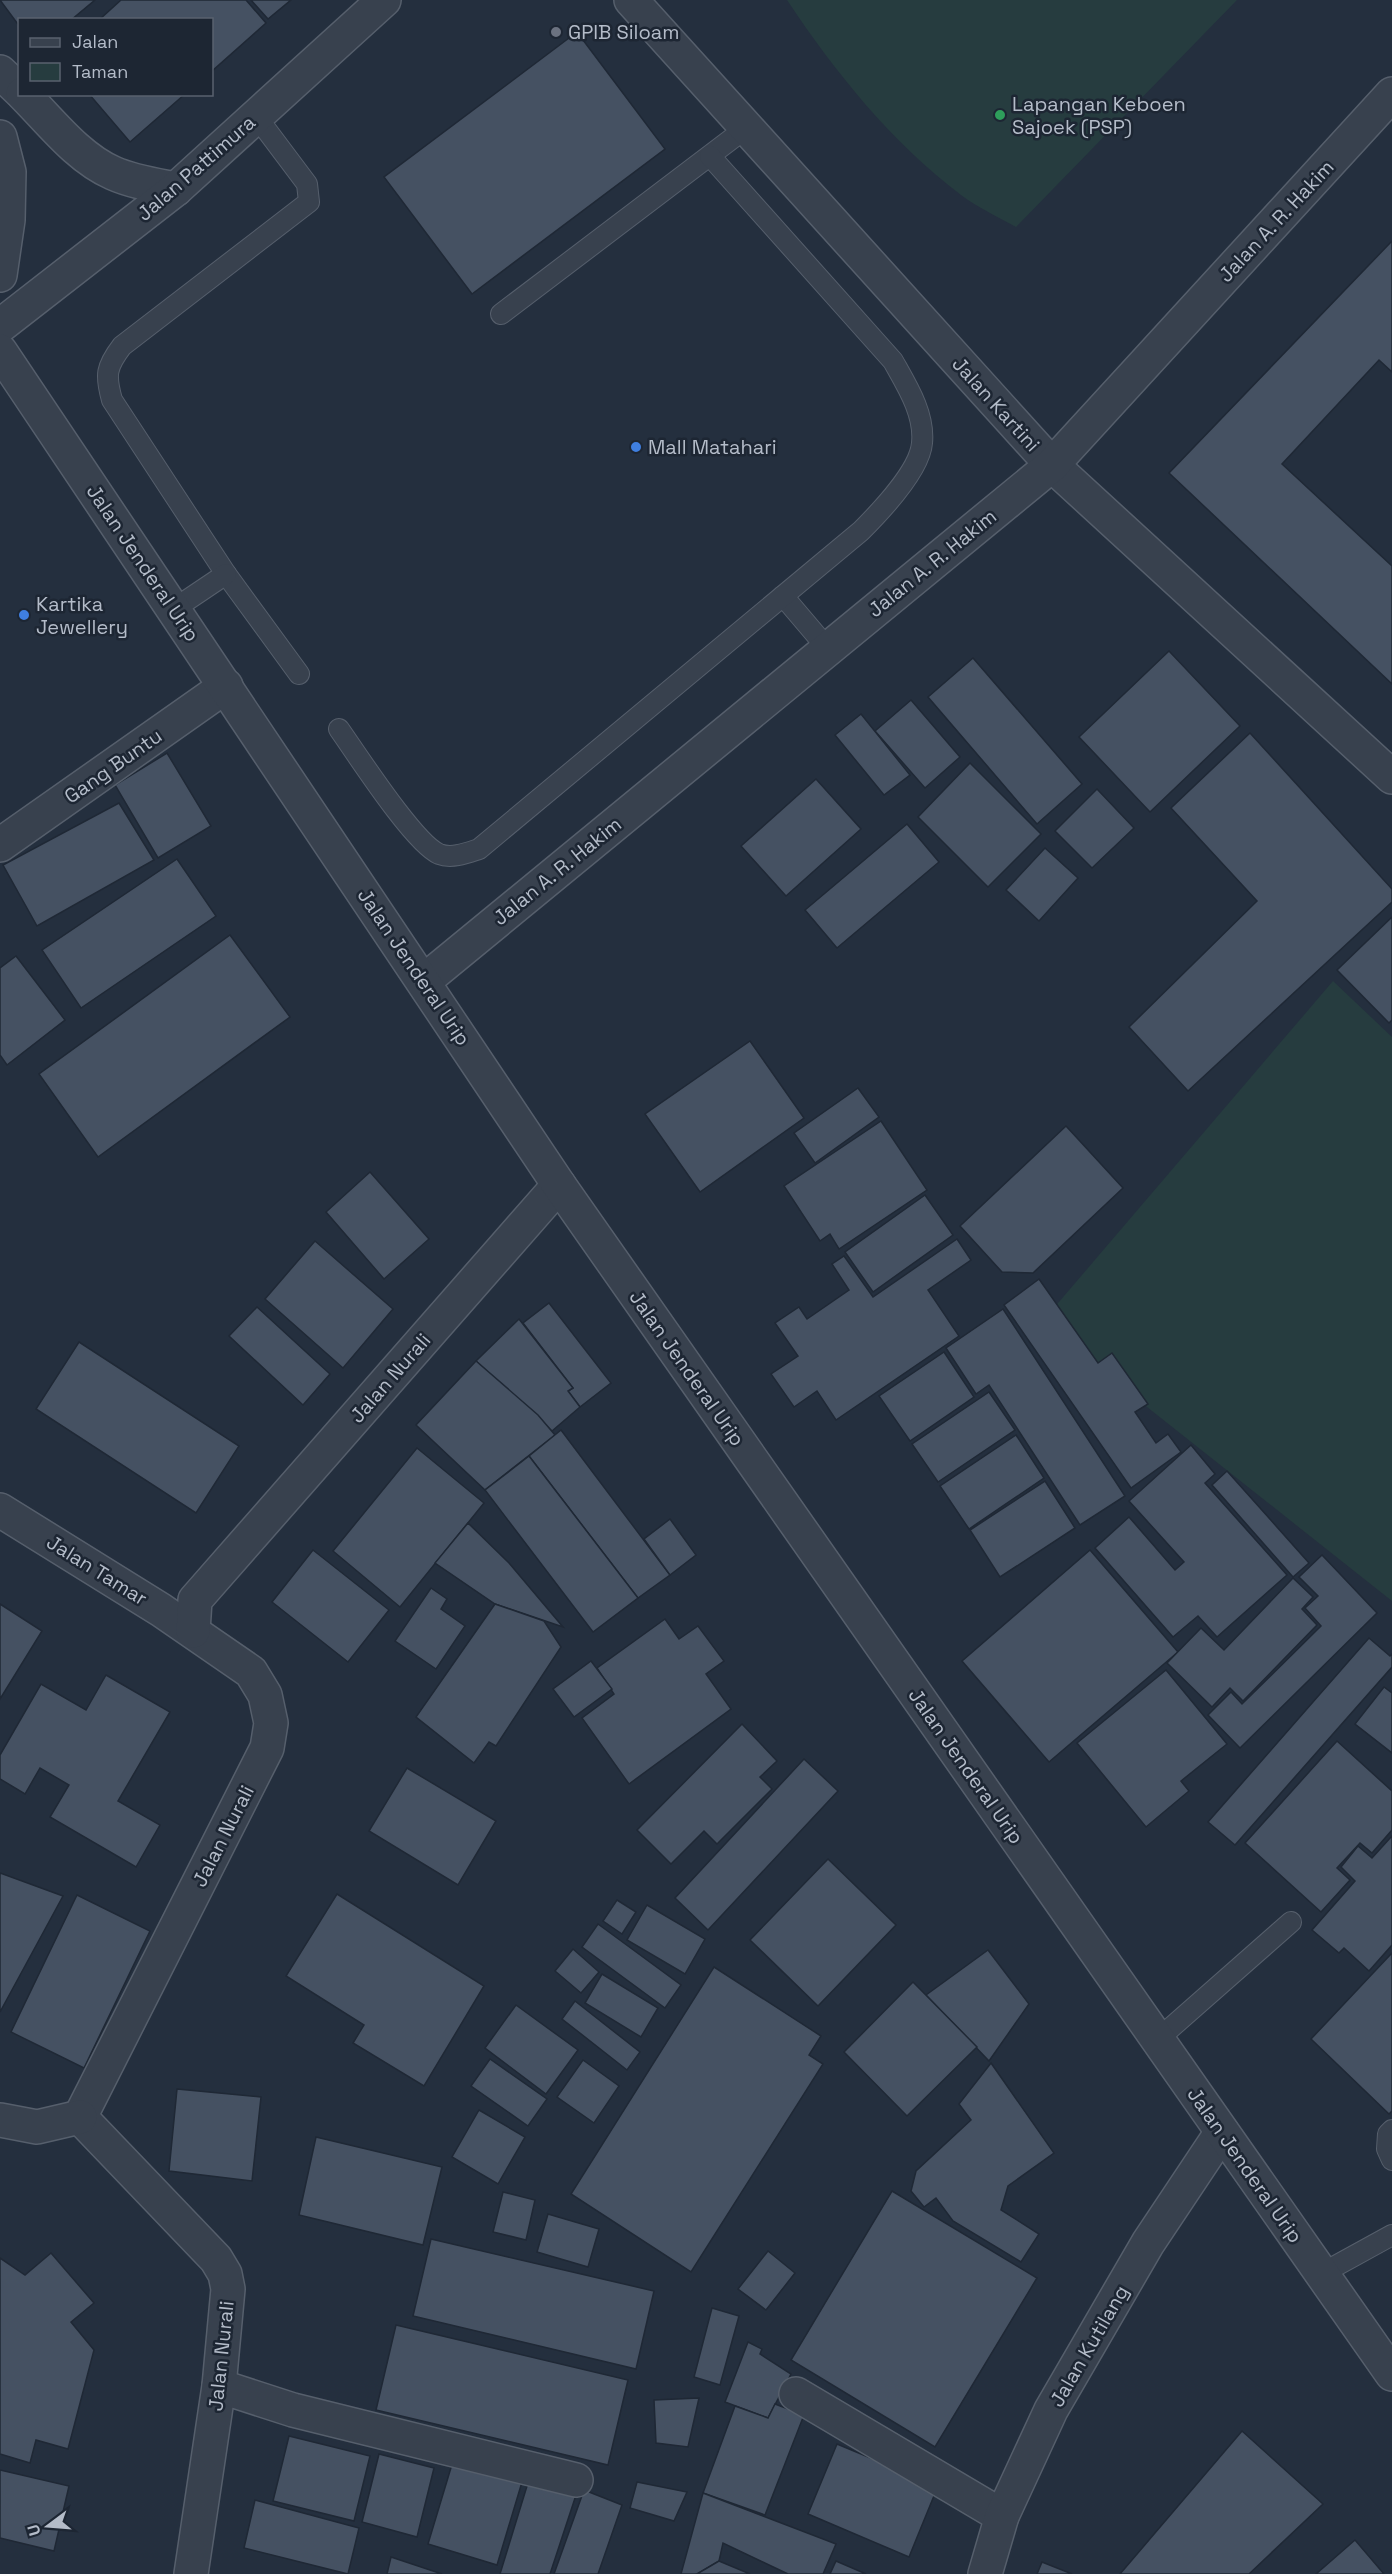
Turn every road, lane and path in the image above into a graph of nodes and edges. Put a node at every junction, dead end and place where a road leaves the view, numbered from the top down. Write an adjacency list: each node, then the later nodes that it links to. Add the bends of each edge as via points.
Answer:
1 (384, 0): 7 (street, Jalan Pattimura)
2 (631, 0): 8 (street, Jalan Kartini)
3 (0, 72): 4 (street)
4 (18, 90)
5 (1392, 94): 16 (street, Jalan A. R. Hakim)
6 (24, 96): 11 (street, via 87,157 111,173)
7 (256, 116): 11 (street, Jalan Pattimura); 17 (lane, via 307,184 309,202 122,346 110,362 107,382 112,400)
8 (746, 128): 10 (lane); 16 (street, Jalan Kartini)
9 (0, 137): 12 (street, via 9,172 8,220)
10 (710, 156): 13 (lane); 18 (lane, via 893,361 912,394 922,425 922,446 888,503 861,531)
11 (176, 189): 14 (street, Jalan Pattimura)
12 (0, 275)
13 (501, 314)
14 (0, 326)
15 (0, 351): 19 (street, Jalan Jenderal Urip)
16 (1052, 465): 20 (street, Jalan A. R. Hakim); 24 (street, Jalan Kartini)
17 (226, 574): 19 (lane); 21 (lane)
18 (783, 596): 20 (lane); 23 (lane, via 479,849 459,856 440,855 420,840)
19 (174, 609): 22 (street, Jalan Jenderal Urip)
20 (828, 648): 26 (street, Jalan A. R. Hakim)
21 (299, 674)
22 (226, 686): 25 (street, Gang Buntu); 26 (street, Jalan Jenderal Urip)
23 (339, 729)
24 (1392, 777)
25 (0, 845)
26 (424, 981): 27 (street, Jalan Jenderal Urip)
27 (559, 1185): 29 (street, Jalan Nurali, via 195,1600); 31 (street, Jalan Jenderal Urip)
28 (0, 1510): 29 (street, Jalan Tamar)
29 (193, 1631): 32 (street, Jalan Nurali, via 251,1672 265,1695 271,1723 267,1748)
30 (1291, 1922): 31 (lane)
31 (1157, 2040): 35 (street, Jalan Jenderal Urip)
32 (80, 2117): 33 (street, via 37,2127); 40 (street, Jalan Nurali, via 216,2259 225,2274 228,2289)
33 (0, 2120)
34 (1392, 2130): 36 (lane, via 1387,2149)
35 (1222, 2132): 38 (street, Jalan Jenderal Urip); 43 (street, Jalan Kutilang, via 1148,2243 1079,2359)
36 (1392, 2160)
37 (1392, 2235): 38 (lane)
38 (1321, 2274): 39 (street, Jalan Jenderal Urip)
39 (1392, 2374)
40 (219, 2386): 42 (street, via 293,2410); 44 (street, Jalan Nurali)
41 (796, 2394): 43 (street)
42 (576, 2480)
43 (1002, 2516): 45 (street, Jalan Kutilang)
44 (191, 2574)
45 (985, 2574)

